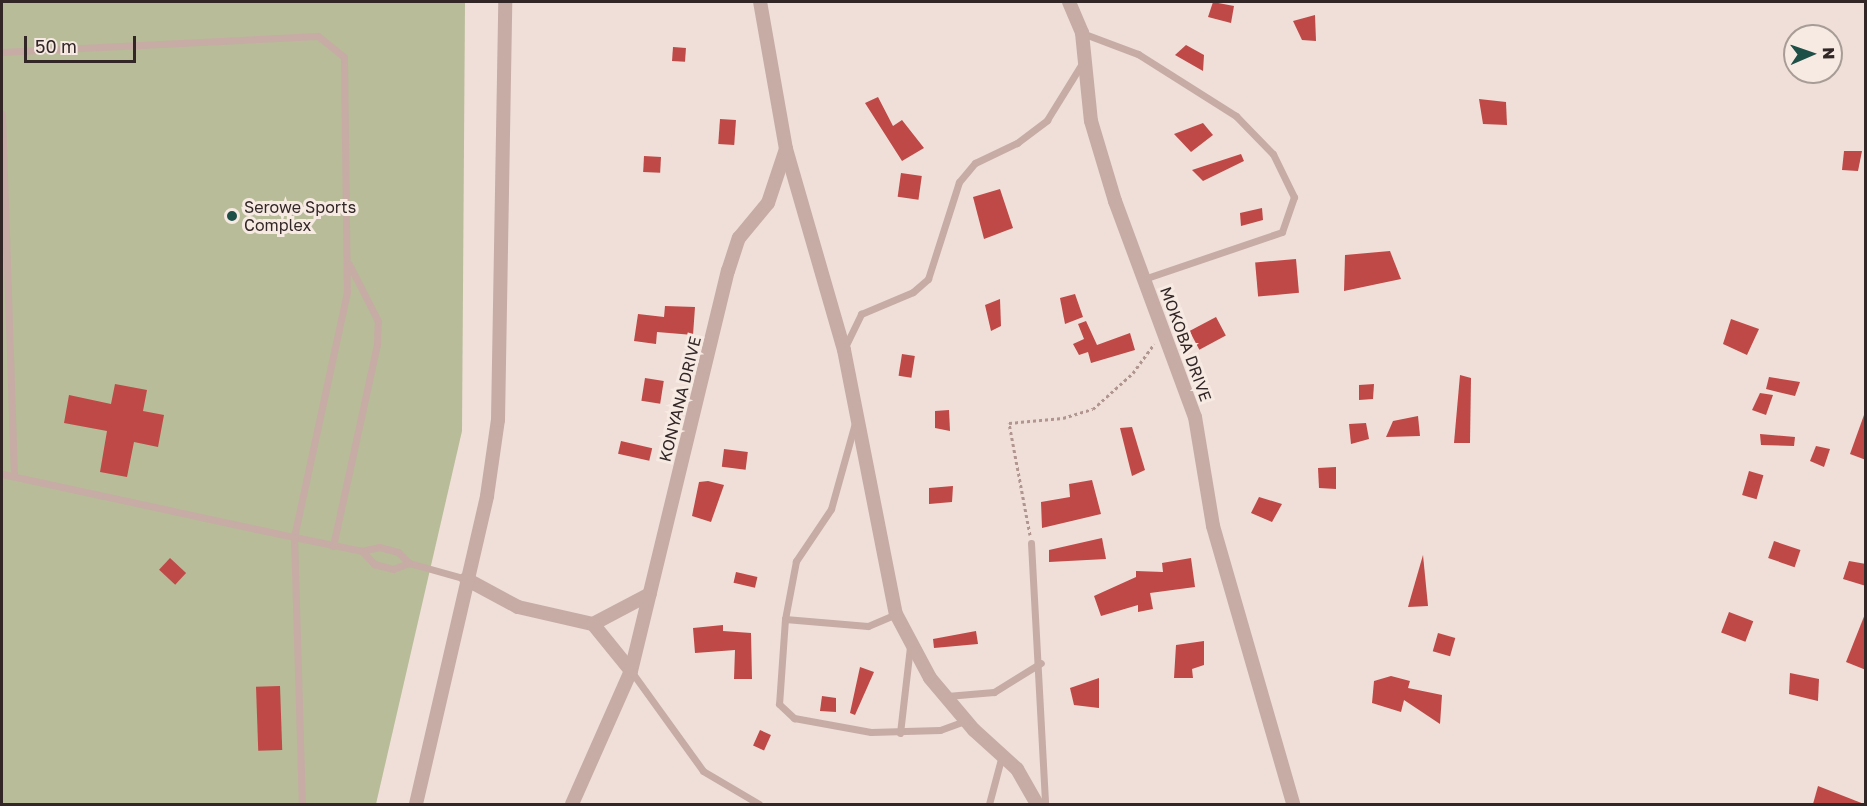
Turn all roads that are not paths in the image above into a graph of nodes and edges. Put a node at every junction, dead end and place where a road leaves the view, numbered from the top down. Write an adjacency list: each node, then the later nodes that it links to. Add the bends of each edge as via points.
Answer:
1 (505, 2): 20 (street, via 498,420)
2 (760, 2): 8 (street, KONYANA DRIVE)
3 (1069, 2): 4 (street, MOKOBA DRIVE)
4 (1082, 33): 6 (street, MOKOBA DRIVE); 10 (lane, via 1138,54 1236,116 1273,154 1294,197 1282,232)
5 (2, 52): 9 (lane, via 318,36 332,44 344,57)
6 (1085, 58): 10 (street, MOKOBA DRIVE, via 1091,121); 11 (lane, via 1047,120 1017,143 975,163 959,182 928,279 913,292 861,315)
7 (2, 114): 14 (lane)
8 (786, 149): 11 (street); 21 (street, KONYANA DRIVE, via 768,203 739,238 728,272)
9 (347, 262): 15 (lane, via 347,292); 17 (lane, via 378,321)
10 (1144, 279): 39 (street, MOKOBA DRIVE, via 1165,327 1195,417 1213,526)
11 (844, 350): 12 (street)
12 (857, 415): 22 (street); 23 (lane, via 831,509 796,561)
13 (2, 474): 14 (lane)
14 (14, 475): 15 (lane)
15 (294, 537): 17 (lane); 32 (lane)
16 (1031, 543): 26 (lane)
17 (333, 546): 18 (lane)
18 (362, 551): 19 (lane, via 384,566); 19 (lane, via 379,547 398,552)
19 (409, 563): 20 (lane)
20 (466, 579): 24 (street, via 518,607); 33 (street)
21 (650, 594): 24 (street); 27 (street, KONYANA DRIVE)
22 (897, 614): 23 (lane, via 868,626); 25 (street)
23 (785, 619): 30 (lane, via 779,704 784,712 871,732)
24 (593, 624): 27 (street)
25 (910, 643): 28 (street); 30 (lane)
26 (1041, 663): 28 (lane, via 994,692); 38 (lane)
27 (631, 671): 34 (street, KONYANA DRIVE); 35 (lane, via 703,771)
28 (945, 696): 29 (street)
29 (965, 720): 30 (lane, via 940,730); 31 (street)
30 (900, 733)
31 (1002, 753): 36 (lane); 37 (street)
32 (302, 804)
33 (416, 804)
34 (572, 804)
35 (759, 804)
36 (989, 804)
37 (1038, 804)
38 (1045, 804)
39 (1293, 804)

